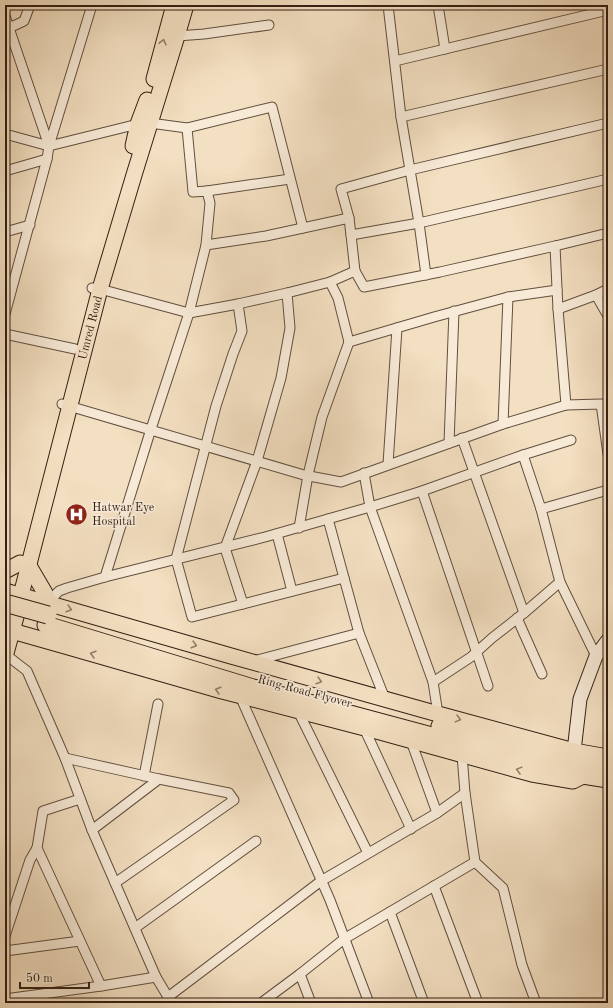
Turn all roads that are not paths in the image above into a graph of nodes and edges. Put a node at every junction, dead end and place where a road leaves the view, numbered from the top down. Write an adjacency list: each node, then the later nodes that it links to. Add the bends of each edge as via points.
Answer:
1 (30, 5): 10 (street, via 24,21)
2 (92, 5): 20 (street)
3 (174, 5): 17 (main road, one-way to 3)
4 (186, 5): 11 (main road, Umred Road)
5 (388, 5): 13 (street)
6 (438, 5): 12 (street)
7 (608, 10): 12 (street)
8 (5, 16): 10 (street)
9 (269, 25): 11 (street)
10 (9, 28): 20 (street)
11 (177, 36): 17 (main road, Umred Road)
12 (445, 49): 13 (street)
13 (395, 61): 15 (street)
14 (608, 68): 15 (street)
15 (401, 117): 22 (street)
16 (608, 123): 22 (street)
17 (144, 124): 18 (street); 20 (street); 39 (main road, Umred Road)
18 (187, 128): 24 (street, via 272,108); 26 (street, via 193,192)
19 (5, 134): 20 (street)
20 (49, 146): 21 (street)
21 (47, 159): 23 (street); 29 (street)
22 (410, 170): 27 (street, via 341,189); 28 (street)
23 (5, 171)
24 (290, 179): 26 (street); 30 (street)
25 (608, 180): 28 (street)
26 (208, 191): 34 (street, via 210,203)
27 (349, 218): 30 (street); 33 (street)
28 (419, 223): 33 (street); 37 (street)
29 (30, 225): 31 (street); 49 (street)
30 (302, 228): 34 (street)
31 (5, 232)
32 (608, 233): 35 (street)
33 (351, 235): 36 (street)
34 (206, 244): 48 (street)
35 (555, 246): 37 (street); 41 (street)
36 (356, 271): 37 (street, via 364,287); 38 (street)
37 (426, 275)
38 (330, 282): 42 (street); 53 (street, via 338,298)
39 (96, 289): 48 (street); 54 (main road); 57 (main road, Umred Road)
40 (608, 289): 43 (street)
41 (557, 290): 44 (street); 46 (street)
42 (287, 293): 45 (street); 66 (street, via 290,328 281,378)
43 (596, 295): 46 (street); 50 (street)
44 (508, 297): 47 (street); 58 (street)
45 (238, 304): 48 (street); 63 (street, via 242,331)
46 (558, 309): 56 (street)
47 (454, 312): 51 (street); 62 (street)
48 (189, 313): 59 (street)
49 (5, 314)
50 (608, 316)
51 (397, 328): 53 (street); 67 (street)
52 (5, 334): 54 (street)
53 (349, 342): 70 (street, via 322,417)
54 (75, 349): 57 (main road, via 66,380)
55 (605, 403): 56 (street); 64 (street)
56 (566, 405): 58 (street)
57 (65, 406): 59 (street); 80 (main road, Umred Road)
58 (504, 424): 60 (street)
59 (151, 430): 63 (street); 82 (street)
60 (462, 438): 62 (street); 68 (street)
61 (571, 440): 65 (street)
62 (449, 443): 67 (street)
63 (205, 446): 66 (street); 79 (street)
64 (608, 454)
65 (523, 455): 68 (street); 74 (street)
66 (258, 461): 70 (street); 78 (street)
67 (388, 464): 69 (street)
68 (473, 472): 72 (street); 89 (street)
69 (364, 473): 70 (street, via 341,482); 73 (street)
70 (308, 475): 76 (street)
71 (608, 490): 74 (street)
72 (422, 491): 73 (street); 94 (street)
73 (370, 507): 75 (street); 99 (street)
74 (541, 509): 84 (street)
75 (328, 519): 76 (street); 83 (street)
76 (299, 528): 77 (street)
77 (277, 534): 78 (street); 85 (street)
78 (225, 548): 79 (street); 87 (street)
79 (176, 559): 82 (street); 87 (street, via 192,617)
80 (24, 564): 81 (main road); 86 (main road, Umred Road); 88 (main road, via 45,593)
81 (5, 571)
82 (105, 577): 88 (street, via 59,591)
83 (344, 578): 85 (street); 91 (street)
84 (560, 582): 89 (street); 96 (street)
85 (292, 591): 87 (street)
86 (11, 595): 88 (highway, Ring Road Flyover, bridge); 90 (highway)
87 (243, 604)
88 (48, 612): 90 (highway, Ring Road Flyover); 92 (street); 97 (main road, one-way to 97); 112 (highway, Ring Road Flyover, via 255,679 569,759); 113 (highway, Ring Road Flyover, via 252,688)
89 (520, 615): 94 (street); 98 (street)
90 (7, 623): 92 (main road); 95 (highway)
91 (359, 633): 97 (street); 102 (street)
92 (35, 638): 101 (main road, one-way to 92)
93 (608, 640): 96 (street)
94 (477, 652): 99 (street); 100 (street)
95 (5, 654): 111 (street, via 27,671)
96 (603, 657): 108 (street, via 590,693 578,713)
97 (251, 662): 102 (main road, one-way to 102)
98 (542, 674)
99 (433, 682): 105 (street)
100 (488, 686)
101 (240, 696): 104 (main road); 126 (street)
102 (385, 699): 105 (main road)
103 (158, 704): 114 (street)
104 (298, 711): 106 (main road); 124 (street)
105 (438, 714): 108 (main road, one-way to 108)
106 (364, 728): 107 (main road); 120 (street)
107 (411, 741): 109 (main road); 119 (street)
108 (574, 751): 110 (main road)
109 (462, 754): 113 (main road, one-way to 109, via 573,781 532,774); 117 (street)
110 (608, 757)
111 (65, 758): 114 (street); 118 (street)
112 (608, 765)
113 (583, 775): 115 (highway, Ring Road Flyover)
114 (144, 776): 116 (street)
115 (608, 779)
116 (159, 780): 121 (street); 127 (street, via 229,793 234,800)
117 (465, 793): 119 (street); 125 (street)
118 (80, 800): 121 (street); 123 (street, via 44,811)
119 (437, 813): 120 (street)
120 (410, 829): 124 (street)
121 (92, 830): 127 (street)
122 (256, 841): 130 (street)
123 (37, 848): 131 (street, via 30,860); 133 (street)
124 (368, 854): 126 (street)
125 (475, 862): 128 (street); 145 (street, via 503,888 522,965)
126 (321, 881): 132 (street); 139 (street)
127 (115, 883): 130 (street)
128 (434, 886): 129 (street); 144 (street)
129 (390, 912): 132 (street); 143 (street)
130 (135, 928): 136 (street)
131 (5, 936)
132 (344, 939): 135 (street); 142 (street)
133 (80, 941): 134 (street); 137 (street)
134 (5, 951)
135 (300, 974): 140 (street); 141 (street)
136 (156, 976): 137 (street); 139 (street)
137 (101, 986): 138 (street)
138 (5, 999)
139 (168, 1001)
140 (261, 1003)
141 (311, 1003)
142 (369, 1003)
143 (424, 1003)
144 (478, 1003)
145 (536, 1003)

